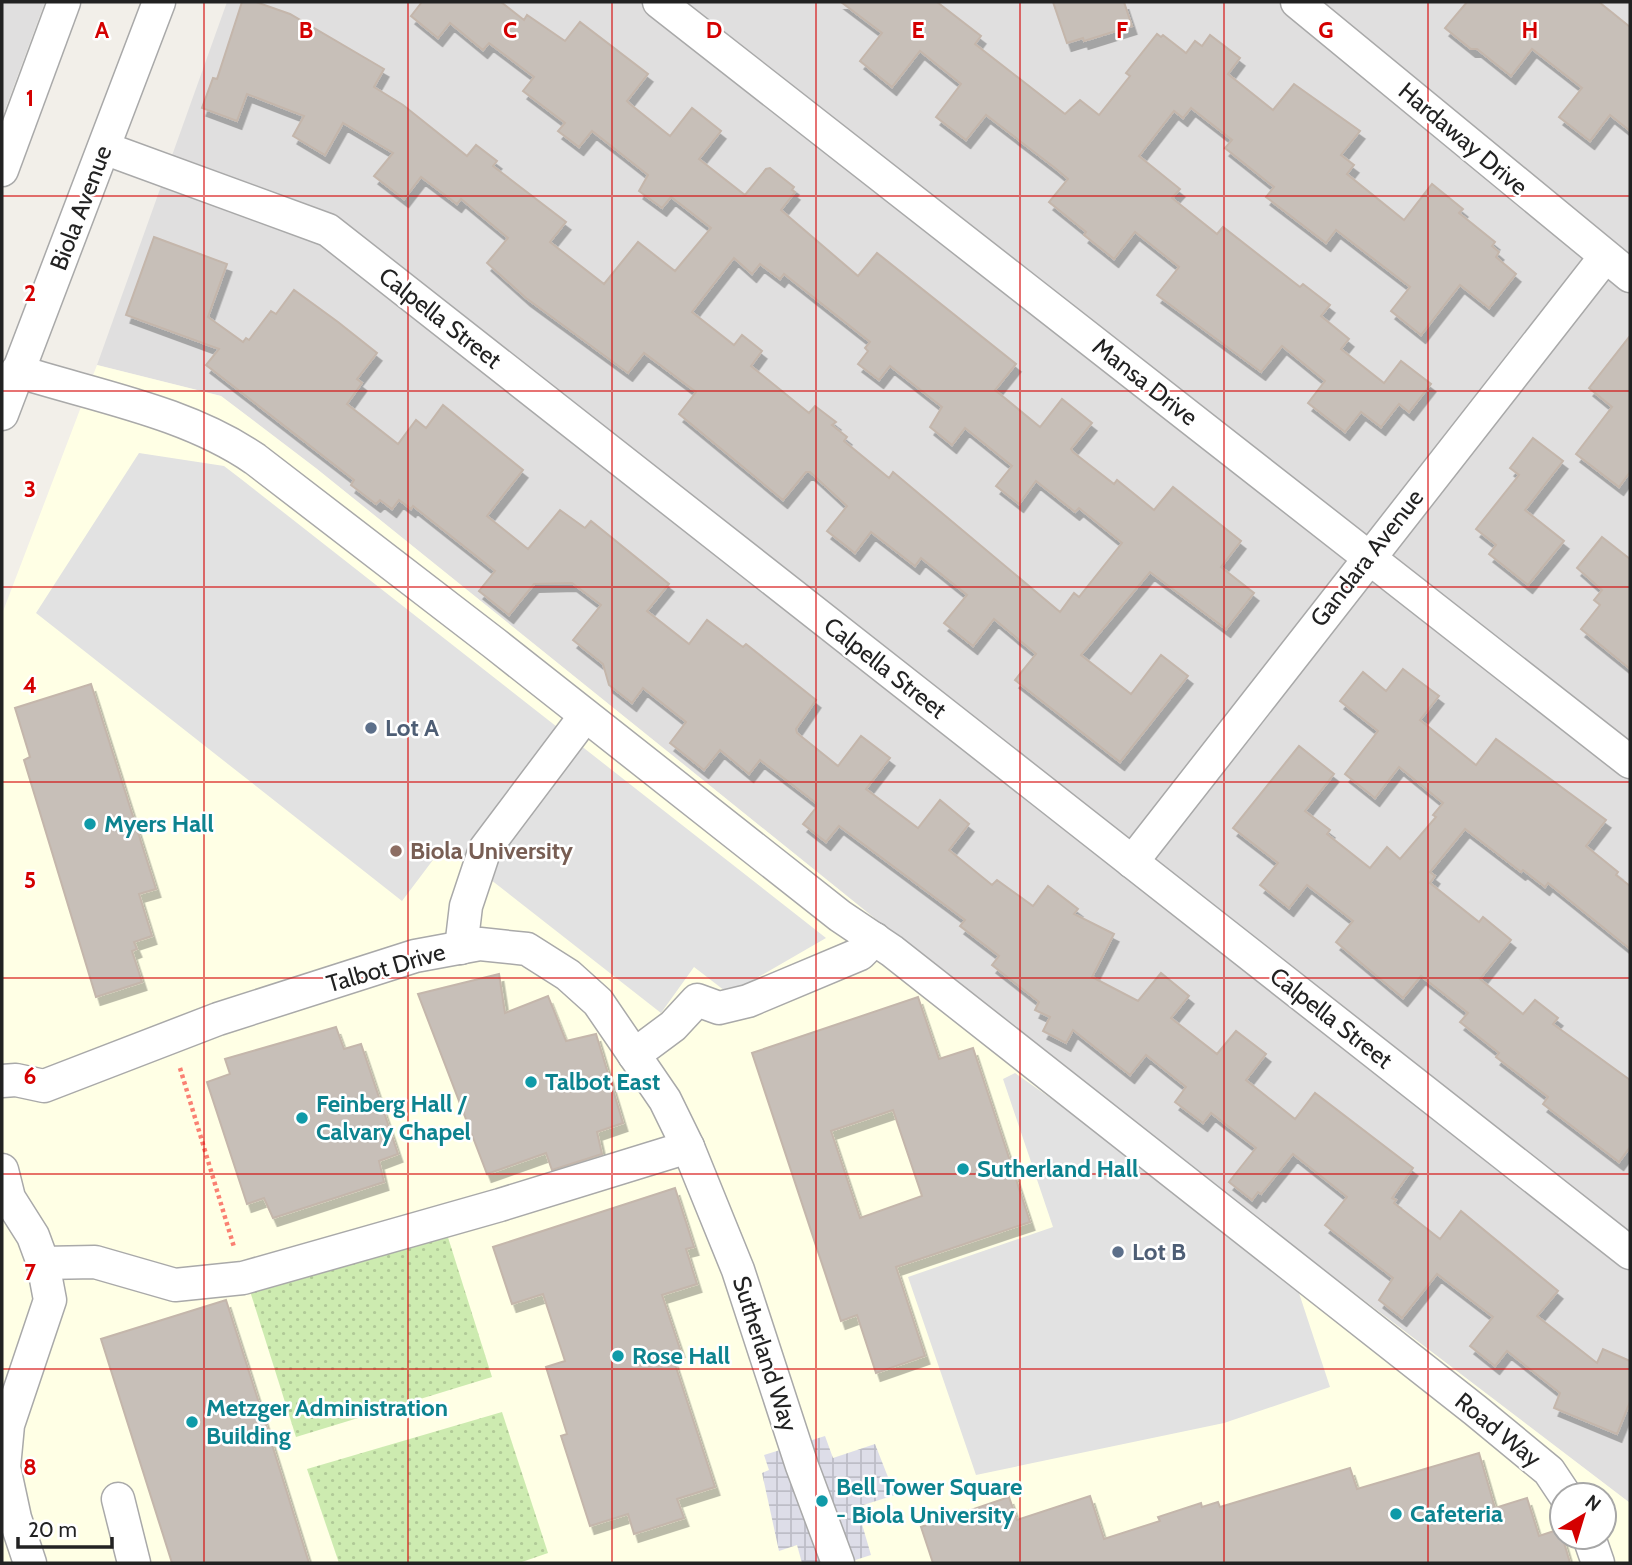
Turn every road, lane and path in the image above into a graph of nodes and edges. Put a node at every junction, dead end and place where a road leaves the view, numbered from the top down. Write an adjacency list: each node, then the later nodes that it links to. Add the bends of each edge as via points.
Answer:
1 (64, 2): 6 (street)
2 (159, 2): 5 (street, Biola Avenue)
3 (659, 2): 11 (street, Mansa Drive)
4 (1297, 2): 7 (street, Hardaway Drive)
5 (104, 148): 9 (street, Biola Avenue); 14 (street, Calpella Street, via 328,229)
6 (2, 170)
7 (1605, 257): 8 (street, Hardaway Drive); 11 (street, Gandara Avenue)
8 (1630, 276)
9 (18, 371): 10 (street, Biola Avenue); 12 (street, Road Way, via 231,443)
10 (2, 414)
11 (1368, 556): 13 (street, Mansa Drive); 14 (street, Gandara Avenue)
12 (585, 716): 15 (street, Road Way); 16 (street, via 485,849 466,906)
13 (1630, 762)
14 (1132, 862): 22 (street, Calpella Street)
15 (875, 939): 18 (street, via 860,954 748,1001 719,1008 697,1000 673,1026); 25 (street, Road Way, via 1425,1372)
16 (461, 948): 17 (street, Talbot Drive, via 415,956); 18 (street, Talbot Drive, via 480,944 527,949 568,975 598,1002)
17 (173, 1037): 19 (street, Talbot Drive, via 44,1086); 24 (path)
18 (634, 1055): 20 (street, Talbot Drive, via 665,1100)
19 (2, 1081)
20 (688, 1147): 24 (street); 29 (street, Sutherland Way, via 738,1270)
21 (4, 1187): 23 (street, via 33,1236)
22 (1630, 1253)
23 (43, 1264): 24 (street, via 95,1262 175,1285); 27 (street, via 50,1300 8,1425 4,1467)
24 (243, 1278)
25 (1556, 1481)
26 (118, 1499): 28 (street)
27 (30, 1563)
28 (134, 1563)
29 (838, 1563)

